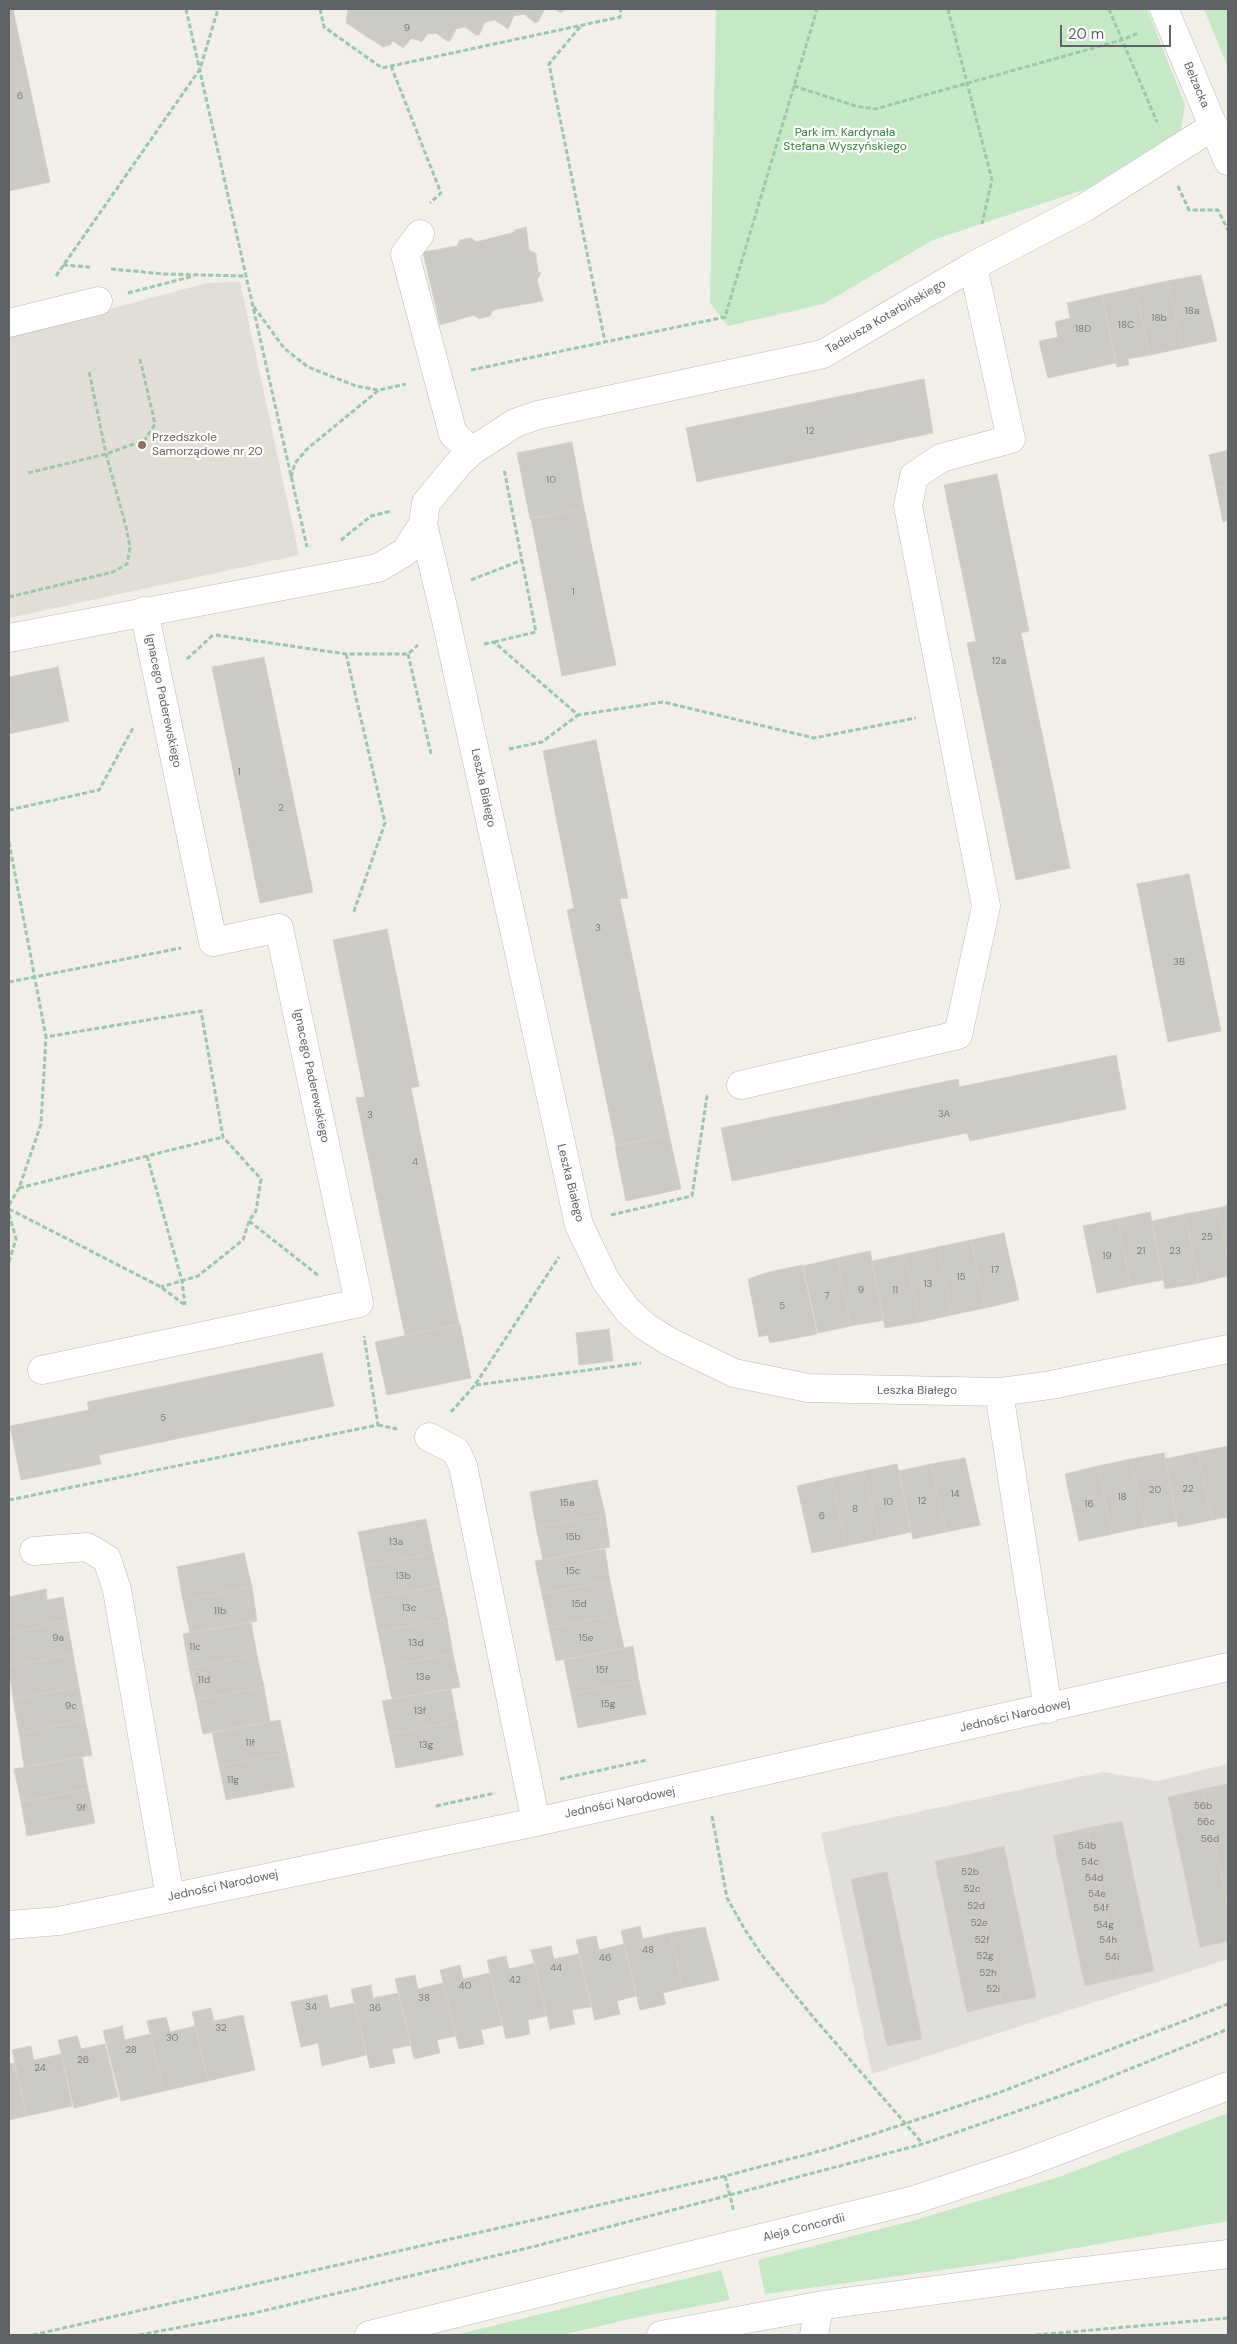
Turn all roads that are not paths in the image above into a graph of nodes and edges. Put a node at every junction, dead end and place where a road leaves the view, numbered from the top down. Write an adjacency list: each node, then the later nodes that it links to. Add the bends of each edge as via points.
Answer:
1 (1166, 14): 2 (street, Belzacka)
2 (1214, 126): 3 (street, Belzacka); 5 (street, Tadeusza Kotarbińskiego, via 1084,208)
3 (1228, 161)
4 (420, 234): 8 (street, via 406,254 453,434)
5 (973, 266): 8 (street, Tadeusza Kotarbińskiego, via 823,354 538,415 515,424); 12 (street, via 1012,439 941,458 914,476 908,506 986,906 958,1035)
6 (98, 301): 7 (street)
7 (20, 320)
8 (472, 451): 9 (street, Tadeusza Kotarbińskiego)
9 (424, 513): 10 (street, via 405,552 378,568); 15 (street, Leszka Białego, via 565,1170 579,1225 606,1281 628,1311 646,1327 734,1374 808,1388)
10 (144, 611): 11 (street); 14 (street, Ignacego Paderewskiego, via 213,942 279,928 359,1303)
11 (9, 638)
12 (741, 1085)
13 (1228, 1349): 15 (street, Leszka Białego, via 1051,1385)
14 (42, 1370)
15 (999, 1392): 19 (street)
16 (429, 1436): 20 (street, via 456,1451 463,1466)
17 (34, 1551): 21 (street, via 87,1547 107,1559 117,1590)
18 (1228, 1667): 19 (street, Jedności Narodowej)
19 (1048, 1709): 20 (street, Jedności Narodowej)
20 (536, 1822): 21 (street, Jedności Narodowej)
21 (170, 1897): 22 (street, Jedności Narodowej, via 59,1921)
22 (9, 1926)
23 (1228, 2086): 26 (street, Aleja Concordii, via 1023,2164 914,2200)
24 (1228, 2254): 25 (street)
25 (823, 2306): 27 (street); 28 (street)
26 (369, 2335)
27 (661, 2335)
28 (814, 2335)

